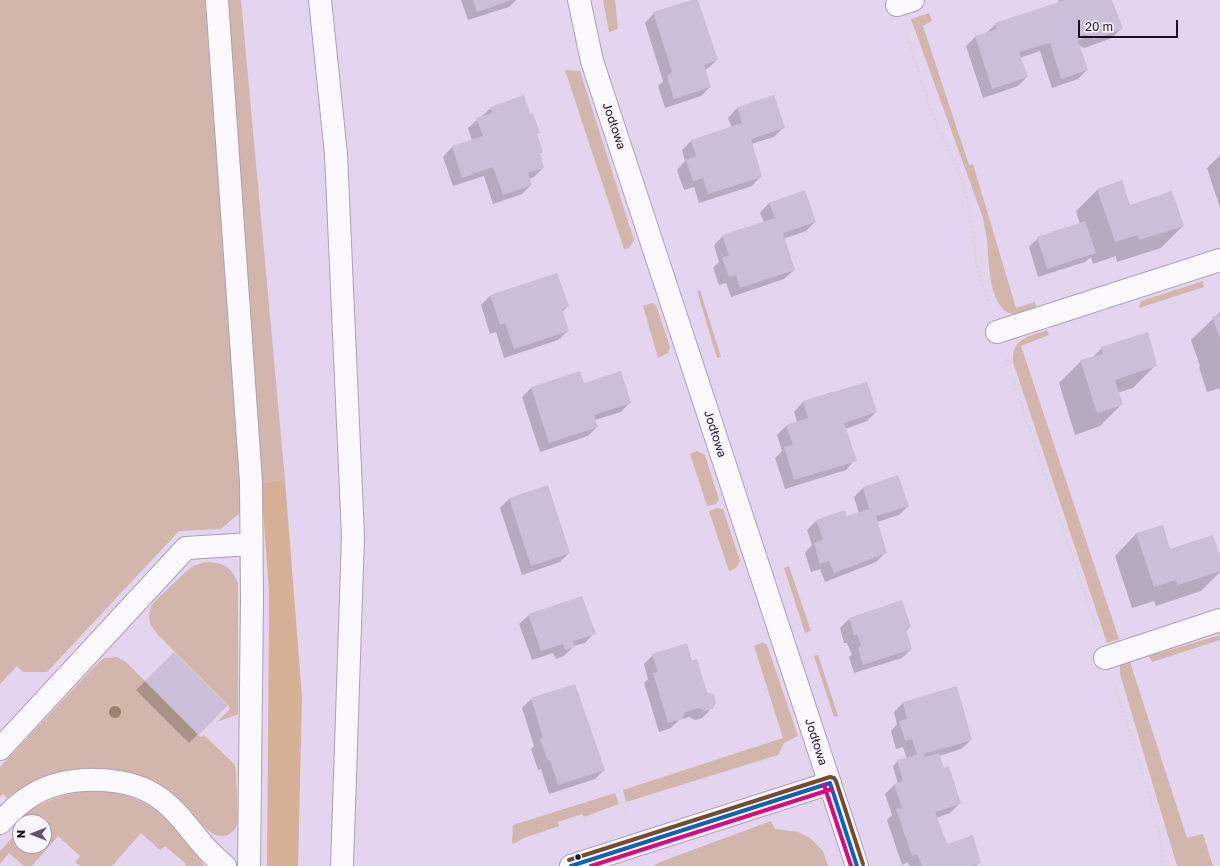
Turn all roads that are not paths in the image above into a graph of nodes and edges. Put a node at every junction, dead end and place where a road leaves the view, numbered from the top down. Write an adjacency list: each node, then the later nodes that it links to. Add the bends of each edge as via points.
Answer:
1 (217, 0): 6 (street, via 251,482)
2 (320, 0): 14 (street, via 336,154 353,536)
3 (579, 0): 10 (street, Jodłowa, via 592,61)
4 (1220, 260): 5 (street)
5 (997, 332)
6 (251, 544): 9 (street, via 186,548); 13 (street)
7 (1220, 620): 8 (street)
8 (1105, 658)
9 (0, 749)
10 (830, 783): 15 (street); 16 (street, Jodłowa)
11 (0, 823): 12 (street, via 15,806 36,793 58,785 80,780 105,780 132,785 154,794 171,807)
12 (225, 866)
13 (249, 866)
14 (342, 866)
15 (571, 866)
16 (857, 866)

